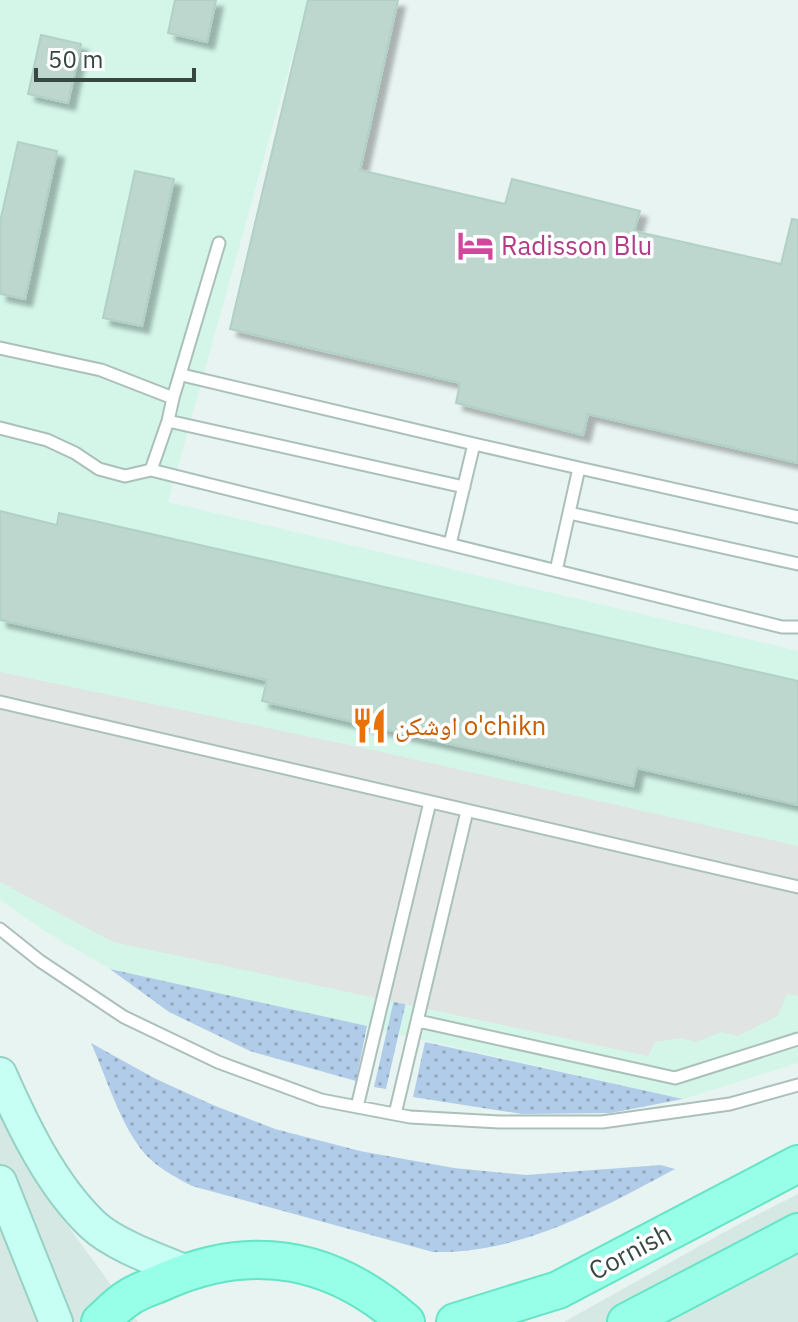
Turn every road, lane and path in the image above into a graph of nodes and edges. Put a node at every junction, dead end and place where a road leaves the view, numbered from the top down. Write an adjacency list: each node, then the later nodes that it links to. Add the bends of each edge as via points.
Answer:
1 (219, 243): 3 (lane)
2 (0, 348): 4 (lane, via 101,370)
3 (182, 375): 4 (lane); 7 (lane)
4 (173, 398): 5 (lane)
5 (168, 421): 9 (lane); 10 (lane)
6 (0, 428): 9 (lane, via 47,440 99,469 125,476)
7 (474, 444): 8 (lane); 10 (lane)
8 (579, 468): 11 (lane); 12 (lane)
9 (151, 470): 13 (lane)
10 (464, 487): 13 (lane)
11 (569, 513): 14 (lane); 15 (lane)
12 (798, 517)
13 (450, 544): 15 (lane)
14 (798, 564)
15 (556, 571): 16 (lane)
16 (798, 627)
17 (0, 702): 18 (lane)
18 (430, 802): 19 (lane); 26 (lane)
19 (467, 811): 20 (lane); 22 (lane)
20 (798, 887)
21 (0, 929): 26 (lane, via 124,1017 218,1062 321,1100)
22 (418, 1021): 23 (lane, via 675,1078); 27 (lane)
23 (798, 1039)
24 (0, 1074): 31 (main road, via 61,1186 95,1227)
25 (798, 1085): 27 (lane, via 730,1104 602,1122)
26 (357, 1107): 27 (lane)
27 (395, 1114)
28 (798, 1164): 35 (main road, Cornish, via 558,1290)
29 (0, 1182): 32 (main road)
30 (798, 1232): 36 (main road)
31 (187, 1272): 33 (main road, via 129,1296); 34 (main road, via 233,1259 284,1261 334,1274 380,1299)
32 (56, 1322)
33 (100, 1322)
34 (406, 1322)
35 (455, 1322)
36 (626, 1322)

